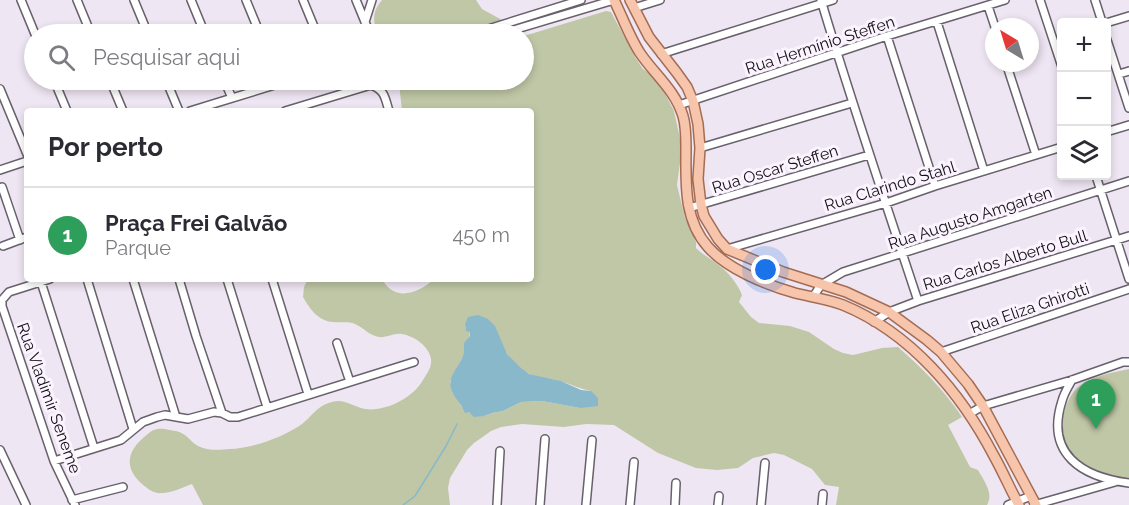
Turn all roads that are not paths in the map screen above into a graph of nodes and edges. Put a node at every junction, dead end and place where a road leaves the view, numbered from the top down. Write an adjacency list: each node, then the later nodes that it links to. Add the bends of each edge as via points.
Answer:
1 (21, 0): 25 (street)
2 (77, 0): 26 (street)
3 (134, 0): 27 (street)
4 (191, 0): 28 (street)
5 (246, 0): 29 (street)
6 (303, 0): 30 (street)
7 (356, 0): 22 (street)
8 (372, 0): 22 (street)
9 (581, 0): 31 (street)
10 (660, 0): 17 (street)
11 (833, 0): 16 (street)
12 (1005, 0): 18 (street, Rua Hermínio Steffen)
13 (1040, 0): 35 (street)
14 (1095, 0): 21 (street)
15 (614, 1): 17 (main road); 32 (street); 52 (main road, via 639,51)
16 (822, 2): 36 (street); 37 (street)
17 (632, 4): 37 (main road)
18 (988, 6): 20 (street); 23 (street, Rua Hermínio Steffen)
19 (1129, 16): 24 (street)
20 (992, 18)
21 (1101, 18)
22 (365, 22)
23 (937, 22): 33 (street, Rua Hermínio Steffen); 69 (street)
24 (1111, 22)
25 (31, 24)
26 (87, 24)
27 (144, 24)
28 (201, 24)
29 (256, 24)
30 (314, 24)
31 (504, 24)
32 (534, 24)
33 (887, 36): 36 (street, Rua Hermínio Steffen); 72 (street)
34 (1111, 49): 40 (street)
35 (1057, 52)
36 (838, 53): 50 (street, Rua Hermínio Steffen); 51 (street)
37 (661, 54): 50 (main road)
38 (1129, 70): 40 (street)
39 (1009, 72): 66 (street)
40 (1119, 74): 59 (street)
41 (0, 88): 62 (street)
42 (58, 90): 53 (street)
43 (114, 90): 54 (street)
44 (170, 90): 55 (street)
45 (228, 90): 49 (street)
46 (254, 90): 49 (street)
47 (354, 90): 57 (street)
48 (380, 90): 58 (street)
49 (232, 98): 56 (street)
50 (693, 101): 52 (street, Rua Hermínio Steffen); 63 (main road)
51 (852, 103): 63 (street); 65 (street)
52 (679, 105): 77 (main road, via 686,127)
53 (66, 108)
54 (122, 108)
55 (178, 108)
56 (200, 108)
57 (295, 108)
58 (388, 108)
59 (1129, 108)
60 (1129, 125): 61 (street)
61 (1111, 131)
62 (24, 147)
63 (700, 148): 76 (main road)
64 (1057, 149): 66 (street, Rua Clarindo Stahl)
65 (869, 155): 75 (street); 76 (street, Rua Oscar Steffen)
66 (1036, 155): 69 (street, Rua Clarindo Stahl)
67 (24, 162): 68 (street)
68 (0, 170)
69 (984, 171): 72 (street, Rua Clarindo Stahl)
70 (1097, 180): 74 (street)
71 (1129, 181): 74 (street, Rua Augusto Amgarten)
72 (935, 186): 75 (street, Rua Clarindo Stahl)
73 (2, 187): 79 (street)
74 (1100, 190): 80 (street); 83 (street, Rua Augusto Amgarten)
75 (886, 202): 82 (street, Rua Clarindo Stahl); 83 (street)
76 (701, 205): 77 (street, Rua Oscar Steffen); 82 (main road, via 710,228)
77 (689, 208): 93 (main road, via 701,238 717,257 770,284)
78 (1129, 236): 80 (street, Rua Carlos Alberto Bull)
79 (23, 239): 81 (street)
80 (1116, 240): 84 (street); 95 (street, Rua Carlos Alberto Bull)
81 (3, 246)
82 (727, 249): 91 (main road)
83 (902, 254): 91 (street, Rua Augusto Amgarten, via 843,272); 95 (street)
84 (1129, 279)
85 (41, 282): 94 (street, via 9,292); 113 (street)
86 (88, 282): 110 (street)
87 (134, 282): 109 (street)
88 (180, 282): 107 (street)
89 (228, 282): 106 (street)
90 (273, 282): 104 (street)
91 (821, 285): 93 (street); 96 (main road)
92 (1129, 289): 99 (street, Rua Eliza Ghirotti)
93 (813, 297): 97 (main road, via 842,305)
94 (1, 299): 116 (street, Rua Vladimir Seneme)
95 (918, 302): 96 (street, Rua Carlos Alberto Bull)
96 (889, 312): 97 (street, Rua Carlos Alberto Bull); 99 (main road)
97 (874, 322): 108 (main road, via 926,361)
98 (337, 343): 103 (street)
99 (941, 352): 105 (main road)
100 (414, 362): 103 (street)
101 (1129, 362): 102 (street)
102 (1072, 380): 105 (street); 119 (street, via 1061,403 1058,422 1062,448 1079,466)
103 (350, 382): 104 (street)
104 (308, 394): 106 (street)
105 (983, 406): 108 (street); 126 (main road)
106 (267, 407): 107 (street, via 235,418)
107 (222, 413): 109 (street)
108 (969, 414): 127 (main road, via 994,455)
109 (176, 417): 110 (street, via 150,419)
110 (133, 429): 113 (street, via 121,440)
111 (545, 439): 130 (street)
112 (592, 440): 131 (street)
113 (94, 448): 116 (street)
114 (0, 450): 128 (street)
115 (500, 451): 129 (street)
116 (54, 461): 125 (street, Rua Vladimir Seneme)
117 (634, 462): 132 (street)
118 (765, 463): 135 (street)
119 (1116, 482): 121 (street); 126 (street)
120 (676, 483): 133 (street)
121 (1129, 483)
122 (123, 487): 125 (street)
123 (823, 494): 136 (street)
124 (719, 496): 134 (street)
125 (73, 502)
126 (1034, 503): 127 (street)
127 (1014, 504)
128 (26, 505)
129 (497, 505)
130 (540, 505)
131 (586, 505)
132 (630, 505)
133 (675, 505)
134 (718, 505)
135 (761, 505)
136 (822, 505)

